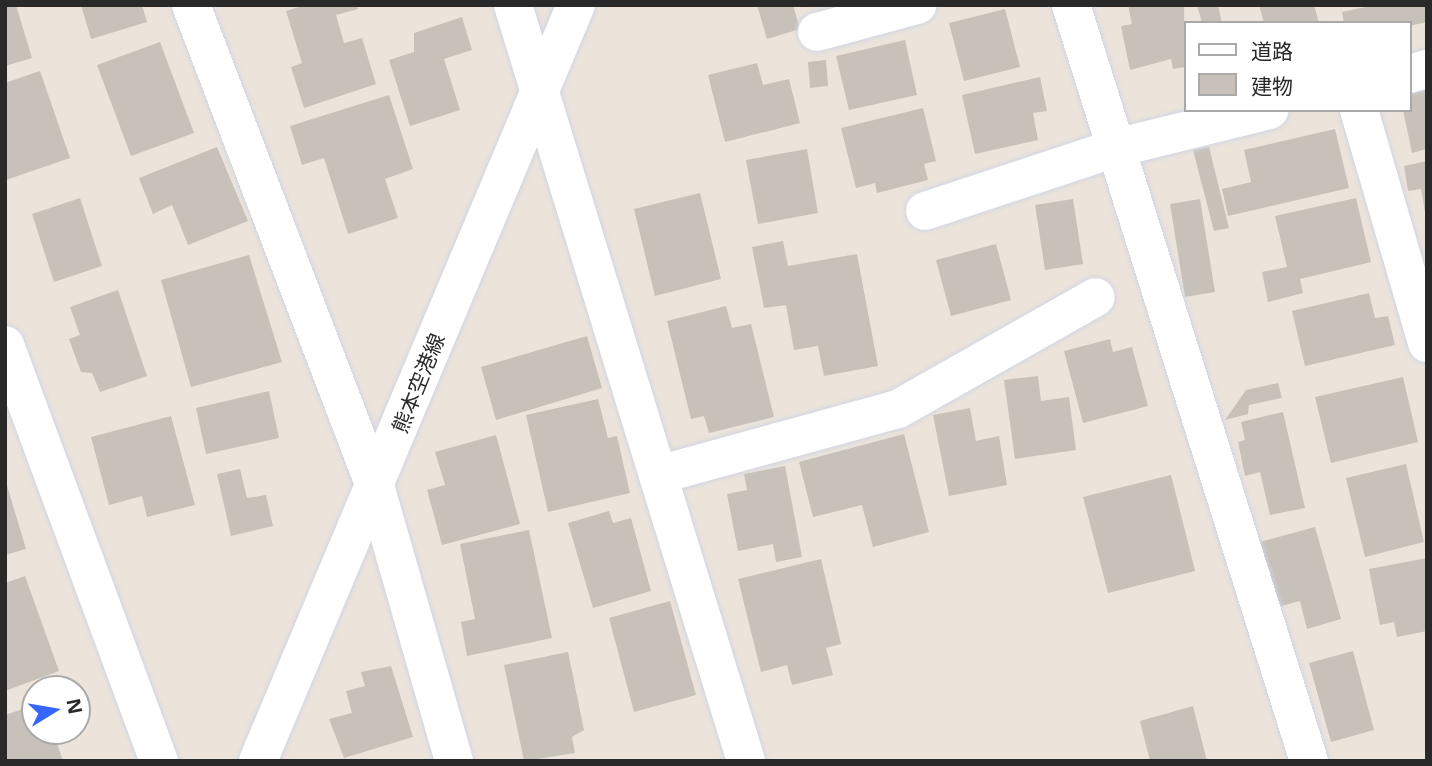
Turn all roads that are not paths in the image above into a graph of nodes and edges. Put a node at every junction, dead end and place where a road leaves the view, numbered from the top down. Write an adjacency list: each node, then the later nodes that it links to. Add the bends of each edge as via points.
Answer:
1 (191, 5): 16 (street)
2 (513, 5): 7 (street)
3 (576, 5): 7 (street, 熊本空港線)
4 (917, 5): 6 (street)
5 (1071, 5): 10 (street)
6 (817, 32)
7 (539, 90): 15 (street); 16 (street, 熊本空港線)
8 (1261, 112): 10 (street)
9 (1360, 112): 13 (street)
10 (1116, 148): 11 (street); 21 (street)
11 (925, 211)
12 (1096, 297): 15 (street, via 898,409)
13 (1427, 343)
14 (5, 345): 17 (street)
15 (658, 475): 20 (street)
16 (376, 489): 18 (street, 熊本空港線); 19 (street)
17 (159, 761)
18 (258, 761)
19 (454, 761)
20 (746, 761)
21 (1309, 761)

